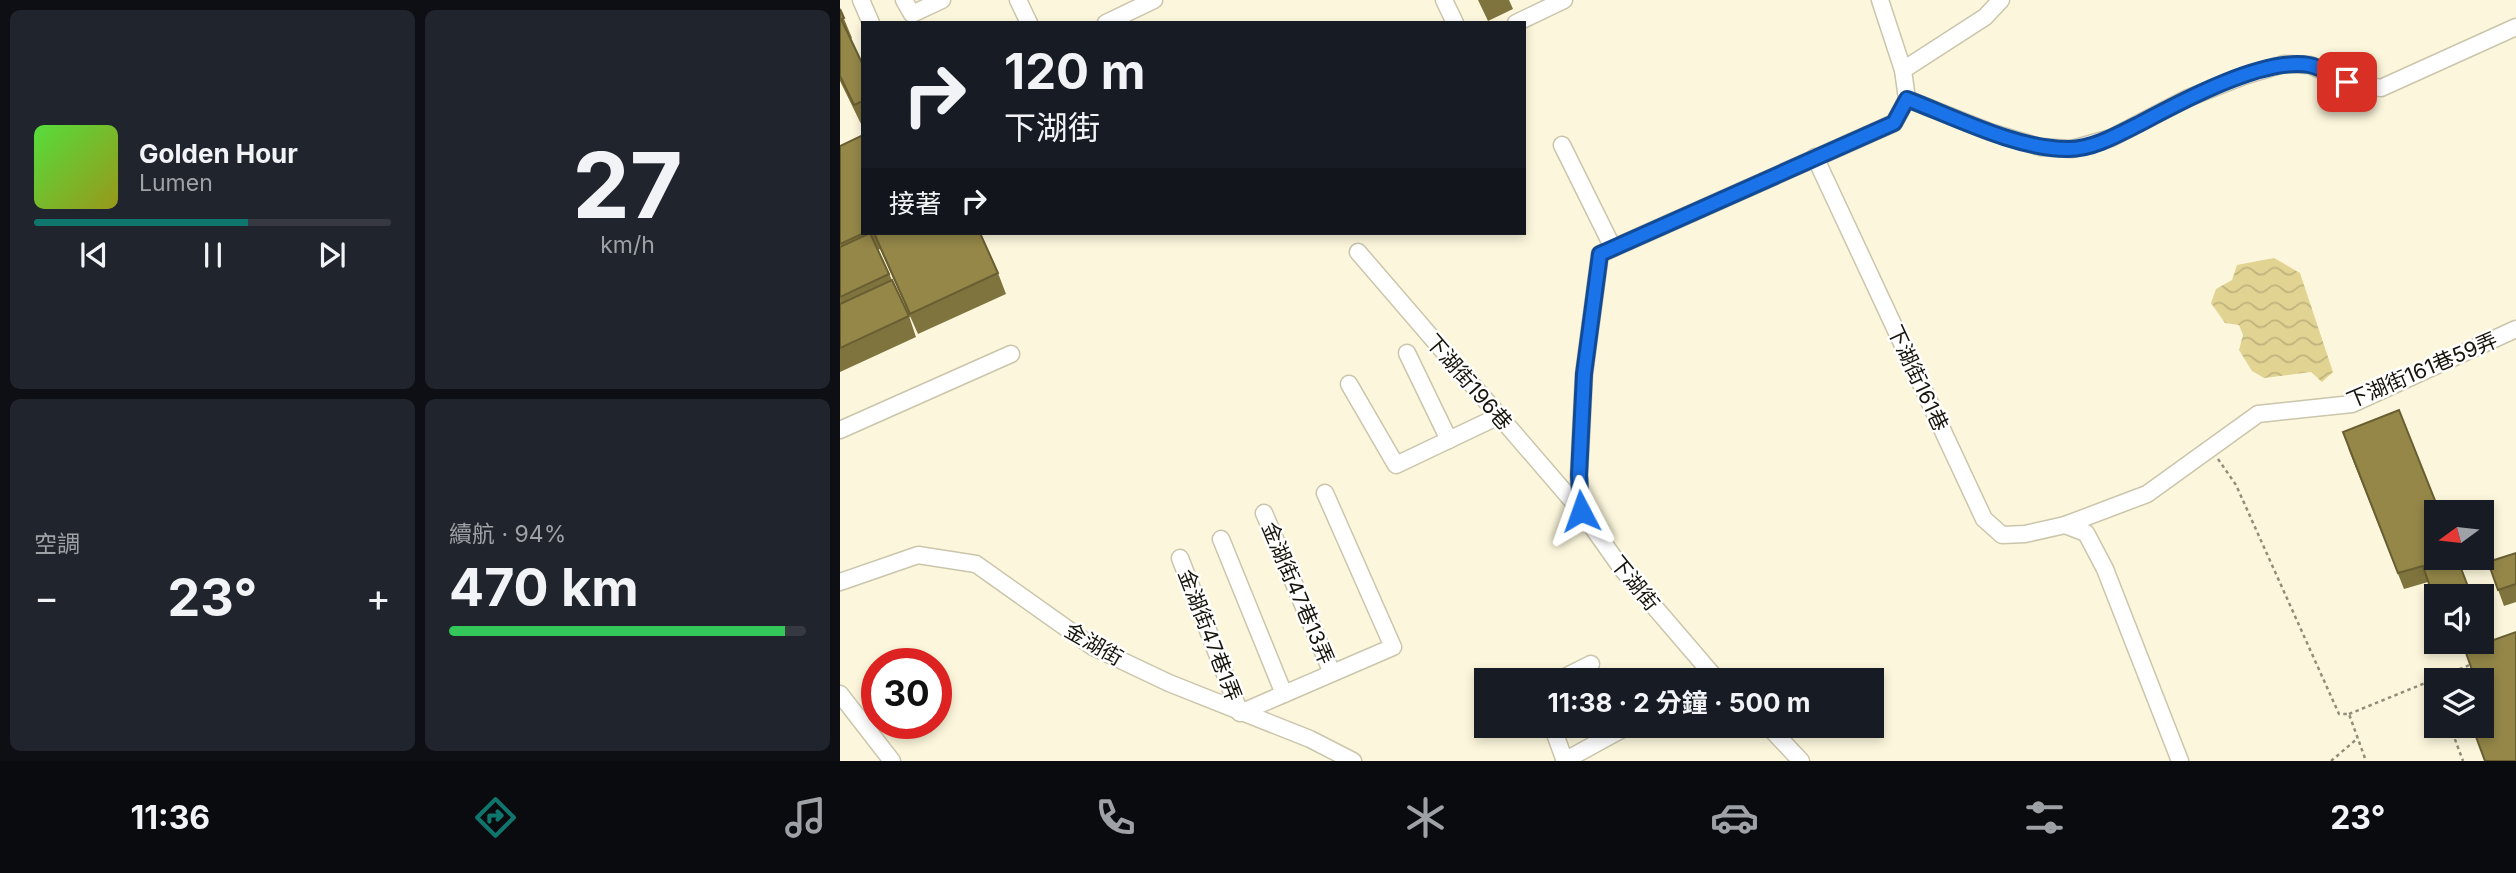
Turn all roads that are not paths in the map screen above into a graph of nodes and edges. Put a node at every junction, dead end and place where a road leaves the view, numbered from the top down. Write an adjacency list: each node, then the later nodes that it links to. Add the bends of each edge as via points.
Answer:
1 (861, 0): 11 (street)
2 (904, 0): 3 (street, via 912,14)
3 (942, 0)
4 (1018, 0): 12 (street)
5 (1154, 0): 13 (street)
6 (1444, 0): 14 (street)
7 (1564, 0): 10 (street)
8 (1880, 0): 17 (street)
9 (2001, 0): 17 (street, via 1985,17)
10 (1540, 5): 15 (street)
11 (870, 21)
12 (1028, 21)
13 (1110, 21)
14 (1454, 21)
15 (1519, 21)
16 (2516, 27): 18 (street, via 2381,89 2347,82 2310,65 2284,64 2188,99 2111,138 2072,149 2040,147 1990,132)
17 (1903, 70): 18 (street)
18 (1907, 99): 20 (street, via 1894,123)
19 (1562, 145): 21 (street)
20 (1815, 157): 21 (street); 33 (street, 下湖街161巷, via 1984,519 2002,535)
21 (1613, 248): 31 (street, via 1600,254 1593,296 1583,386)
22 (1358, 252): 27 (street, 下湖街196巷)
23 (2516, 329): 33 (street, 下湖街161巷59弄, via 2352,404 2258,414 2147,494)
24 (1407, 352): 29 (street)
25 (1011, 354): 28 (street)
26 (1349, 384): 29 (street, via 1396,465)
27 (1499, 416): 29 (street); 31 (street, 下湖街196巷)
28 (840, 430)
29 (1449, 440)
30 (1325, 493): 40 (street, via 1392,647)
31 (1581, 511): 39 (street, 下湖街)
32 (1264, 513): 40 (street, 金湖街47巷13弄)
33 (2065, 525): 51 (street, via 2086,533 2105,569)
34 (1221, 539): 42 (street)
35 (1180, 558): 43 (street, 金湖街47巷1弄)
36 (840, 582): 43 (street, 金湖街, via 919,555 976,564 1093,647)
37 (1591, 664): 38 (street)
38 (1583, 668)
39 (1700, 668)
40 (1332, 673): 42 (street)
41 (840, 694): 47 (street)
42 (1284, 694): 43 (street)
43 (1240, 713): 48 (street, 金湖街)
44 (1556, 738): 49 (street)
45 (1606, 738): 49 (street)
46 (1779, 738): 50 (street)
47 (892, 761)
48 (1353, 761)
49 (1565, 761)
50 (1801, 761)
51 (2180, 761)

